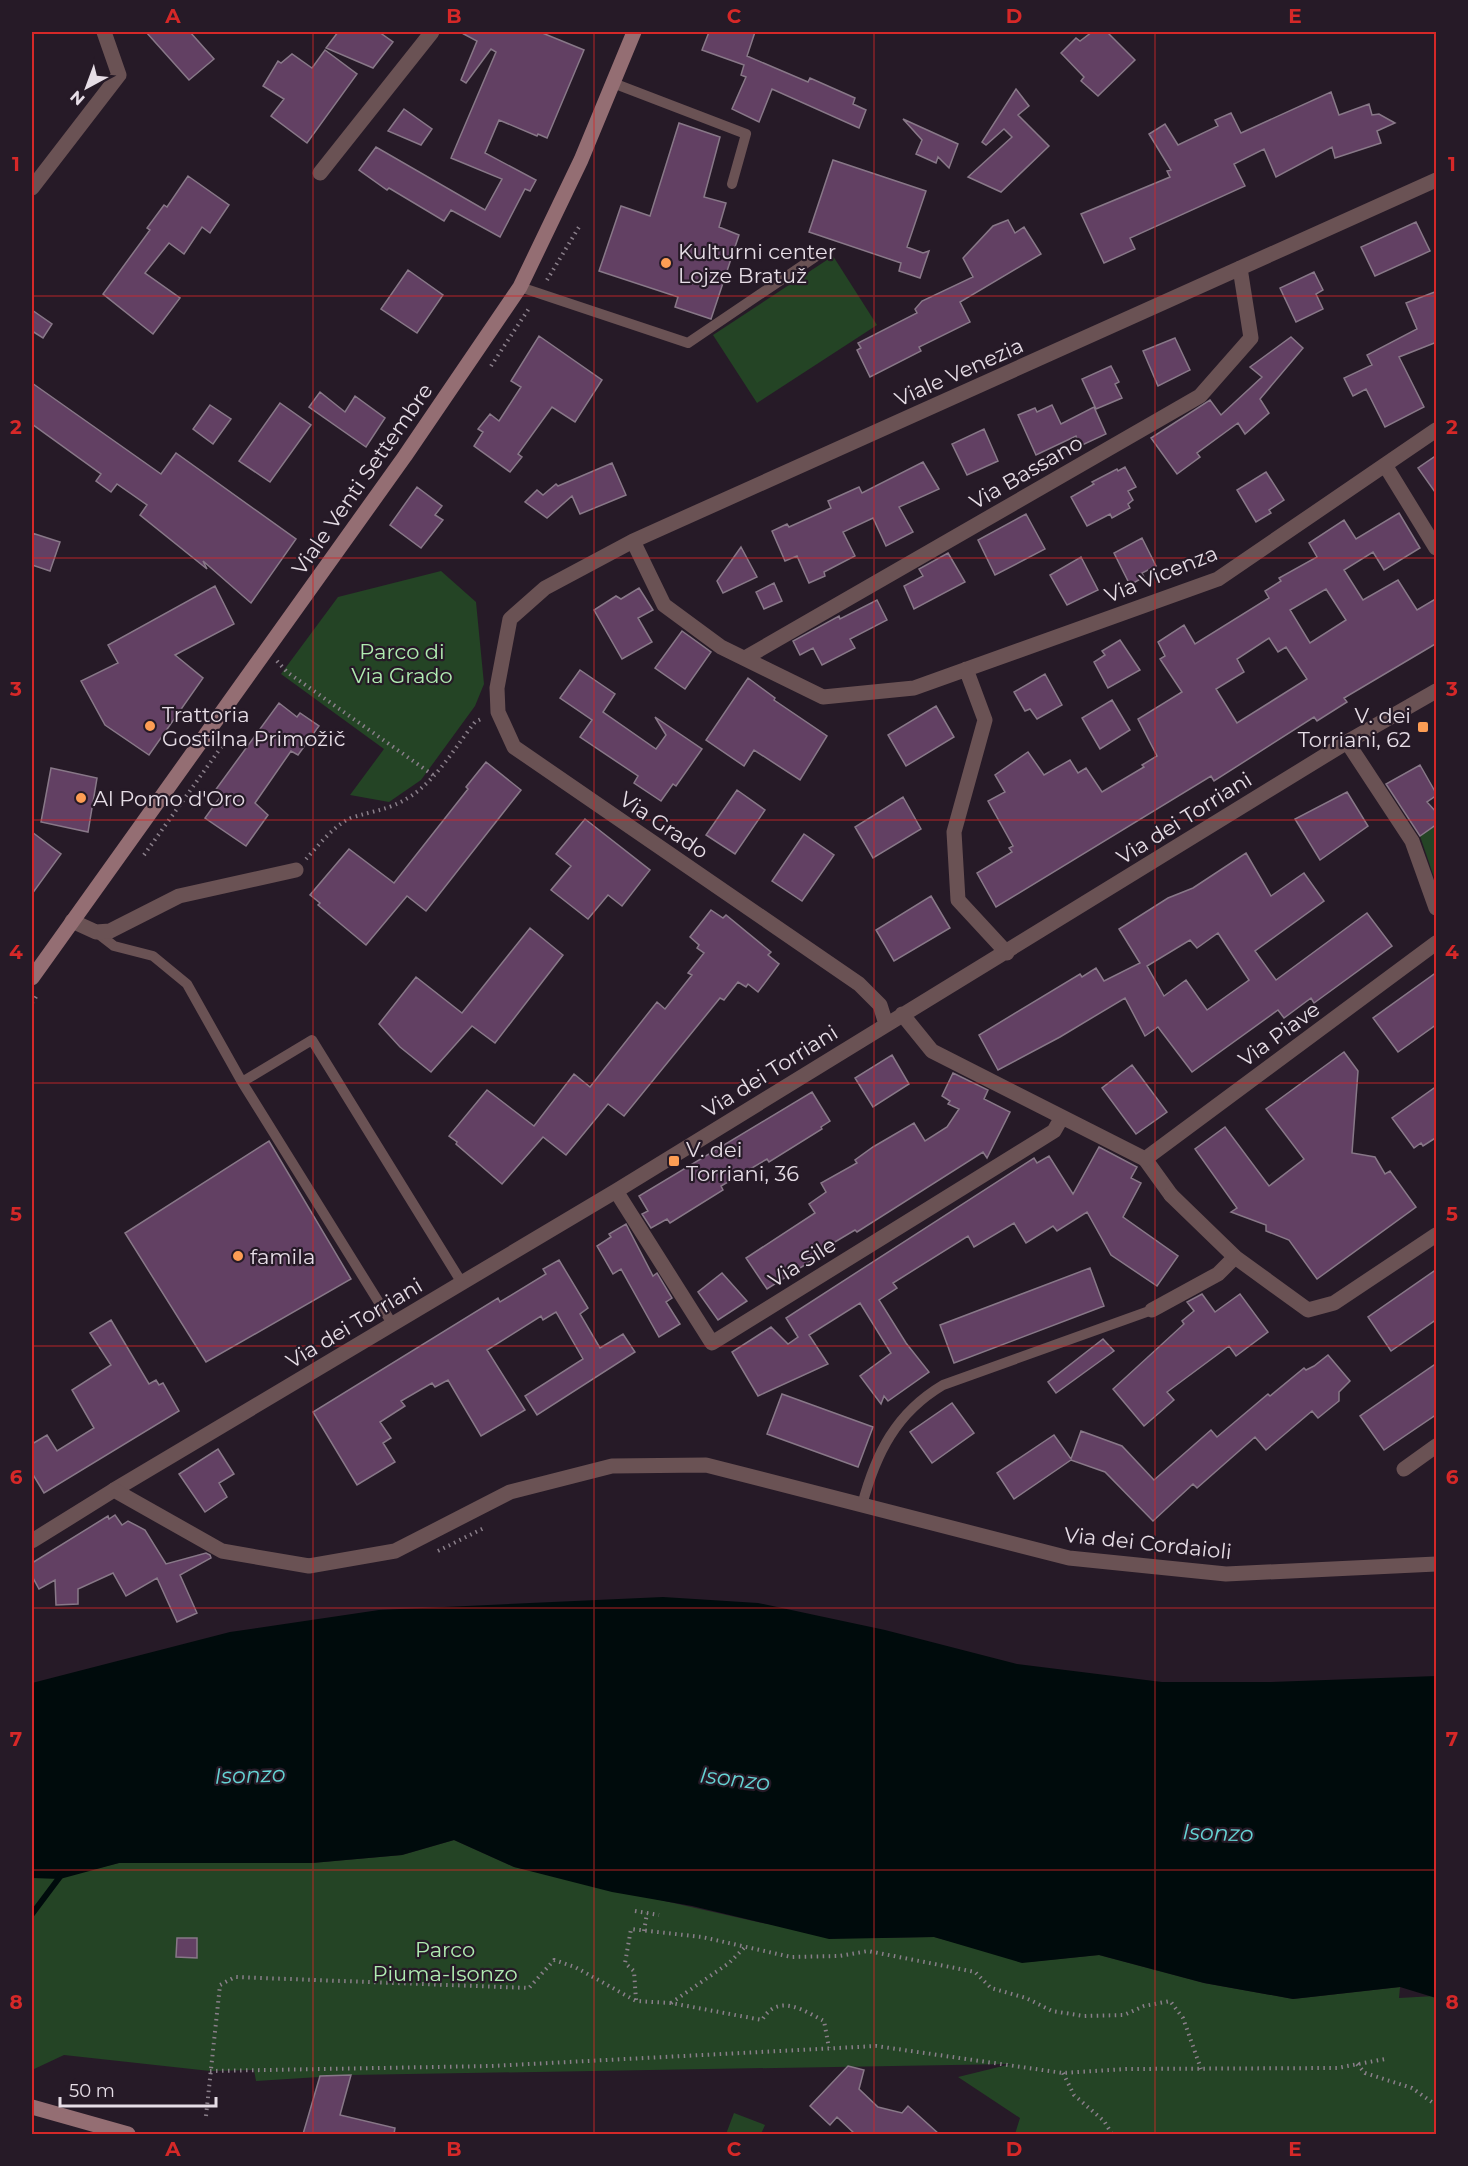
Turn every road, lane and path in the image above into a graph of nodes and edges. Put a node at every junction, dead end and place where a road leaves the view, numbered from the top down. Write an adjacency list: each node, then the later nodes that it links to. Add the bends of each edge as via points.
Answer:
1 (104, 32): 8 (street, via 119,75)
2 (432, 32): 5 (street)
3 (634, 32): 4 (main road, Viale Venti Settembre)
4 (612, 83): 7 (lane, via 746,134); 11 (main road, Viale Venti Settembre, via 581,160)
5 (320, 173)
6 (1437, 180): 10 (street, Viale Venezia)
7 (732, 184)
8 (32, 188)
9 (821, 253): 11 (lane, via 688,343)
10 (1240, 268): 14 (street, Viale Venezia); 18 (street, Via Bassano, via 1251,338 1200,396)
11 (520, 287): 17 (main road, Viale Venti Settembre)
12 (1437, 430): 13 (street, Via Vicenza)
13 (1385, 465): 15 (street); 19 (street, Via Vicenza, via 1218,579)
14 (633, 541): 16 (street, Viale Venezia, via 545,588); 18 (street, Via Vicenza, via 664,605 721,646)
15 (1437, 548)
16 (510, 619): 21 (street, Via Grado, via 496,688)
17 (267, 649): 23 (path, via 287,672); 26 (main road, Viale Venti Settembre)
18 (745, 658): 19 (street, Via Vicenza, via 823,697 914,688)
19 (966, 669): 29 (street, via 985,720 954,832 958,900)
20 (1437, 692): 22 (street, Via dei Torriani)
21 (498, 712): 23 (path, via 475,722); 32 (street, Via Grado, via 514,747 859,984 880,1005)
22 (1347, 742): 25 (street, via 1412,842); 29 (street, Via dei Torriani)
23 (433, 775): 24 (path, via 413,795 387,810 348,819)
24 (296, 870): 27 (street, via 179,896 123,926)
25 (1437, 908)
26 (72, 921): 27 (street); 30 (main road, Viale Venti Settembre)
27 (96, 932): 33 (lane, via 114,946 153,956 187,984)
28 (1437, 944): 35 (street, Via Piave)
29 (1007, 953): 31 (street, Via dei Torriani)
30 (32, 978)
31 (902, 1014): 32 (street, Via dei Torriani); 34 (street, via 932,1051)
32 (886, 1024): 36 (street, Via dei Torriani)
33 (242, 1082): 39 (lane, via 312,1040); 41 (lane)
34 (1062, 1117): 35 (street); 36 (street, Via Sile, via 1054,1131 712,1343)
35 (1145, 1159): 38 (street, via 1172,1195)
36 (616, 1191): 39 (street, Via dei Torriani)
37 (1437, 1235): 38 (street, via 1334,1303 1308,1310)
38 (1235, 1257): 40 (street, via 1218,1274)
39 (462, 1283): 41 (street, Via dei Torriani)
40 (1152, 1310): 45 (lane, via 943,1385 926,1395 895,1426 868,1480)
41 (393, 1325): 44 (street, Via dei Torriani)
42 (1437, 1446): 43 (street)
43 (1404, 1469)
44 (114, 1490): 45 (street, Via dei Cordaioli, via 222,1551 309,1566 395,1551 510,1492 612,1466 706,1465); 47 (street, Via dei Torriani)
45 (862, 1505): 49 (street, Via dei Cordaioli, via 1069,1558 1192,1571 1226,1574)
46 (489, 1525): 48 (path)
47 (32, 1541)
48 (437, 1551)
49 (1437, 1564)
50 (634, 1911): 51 (path)
51 (647, 1913): 52 (path); 53 (path)
52 (659, 1915)
53 (644, 1931): 54 (path); 55 (path, via 631,1929 625,1962 634,1971)
54 (746, 1946): 56 (path, via 729,1963); 60 (path, via 791,1957 868,1951 975,1972 991,1988 1052,2011 1084,2016 1124,2015 1170,2001 1183,2018)
55 (636, 2001): 56 (path); 61 (path, via 575,1967 554,1960 529,1988 235,1977 220,1985)
56 (671, 2003): 57 (path, via 762,2020 778,2004 795,2007 824,2021)
57 (828, 2048): 61 (path, via 491,2066); 62 (path, via 876,2046)
58 (1385, 2059): 59 (path)
59 (1357, 2064): 60 (path, via 1338,2068); 63 (path, via 1365,2073 1412,2088)
60 (1201, 2069): 62 (path)
61 (210, 2071): 65 (path)
62 (1063, 2073): 67 (path, via 1074,2095 1104,2121)
63 (1437, 2105)
64 (32, 2107): 66 (main road)
65 (206, 2116)
66 (128, 2134)
67 (1112, 2134)

